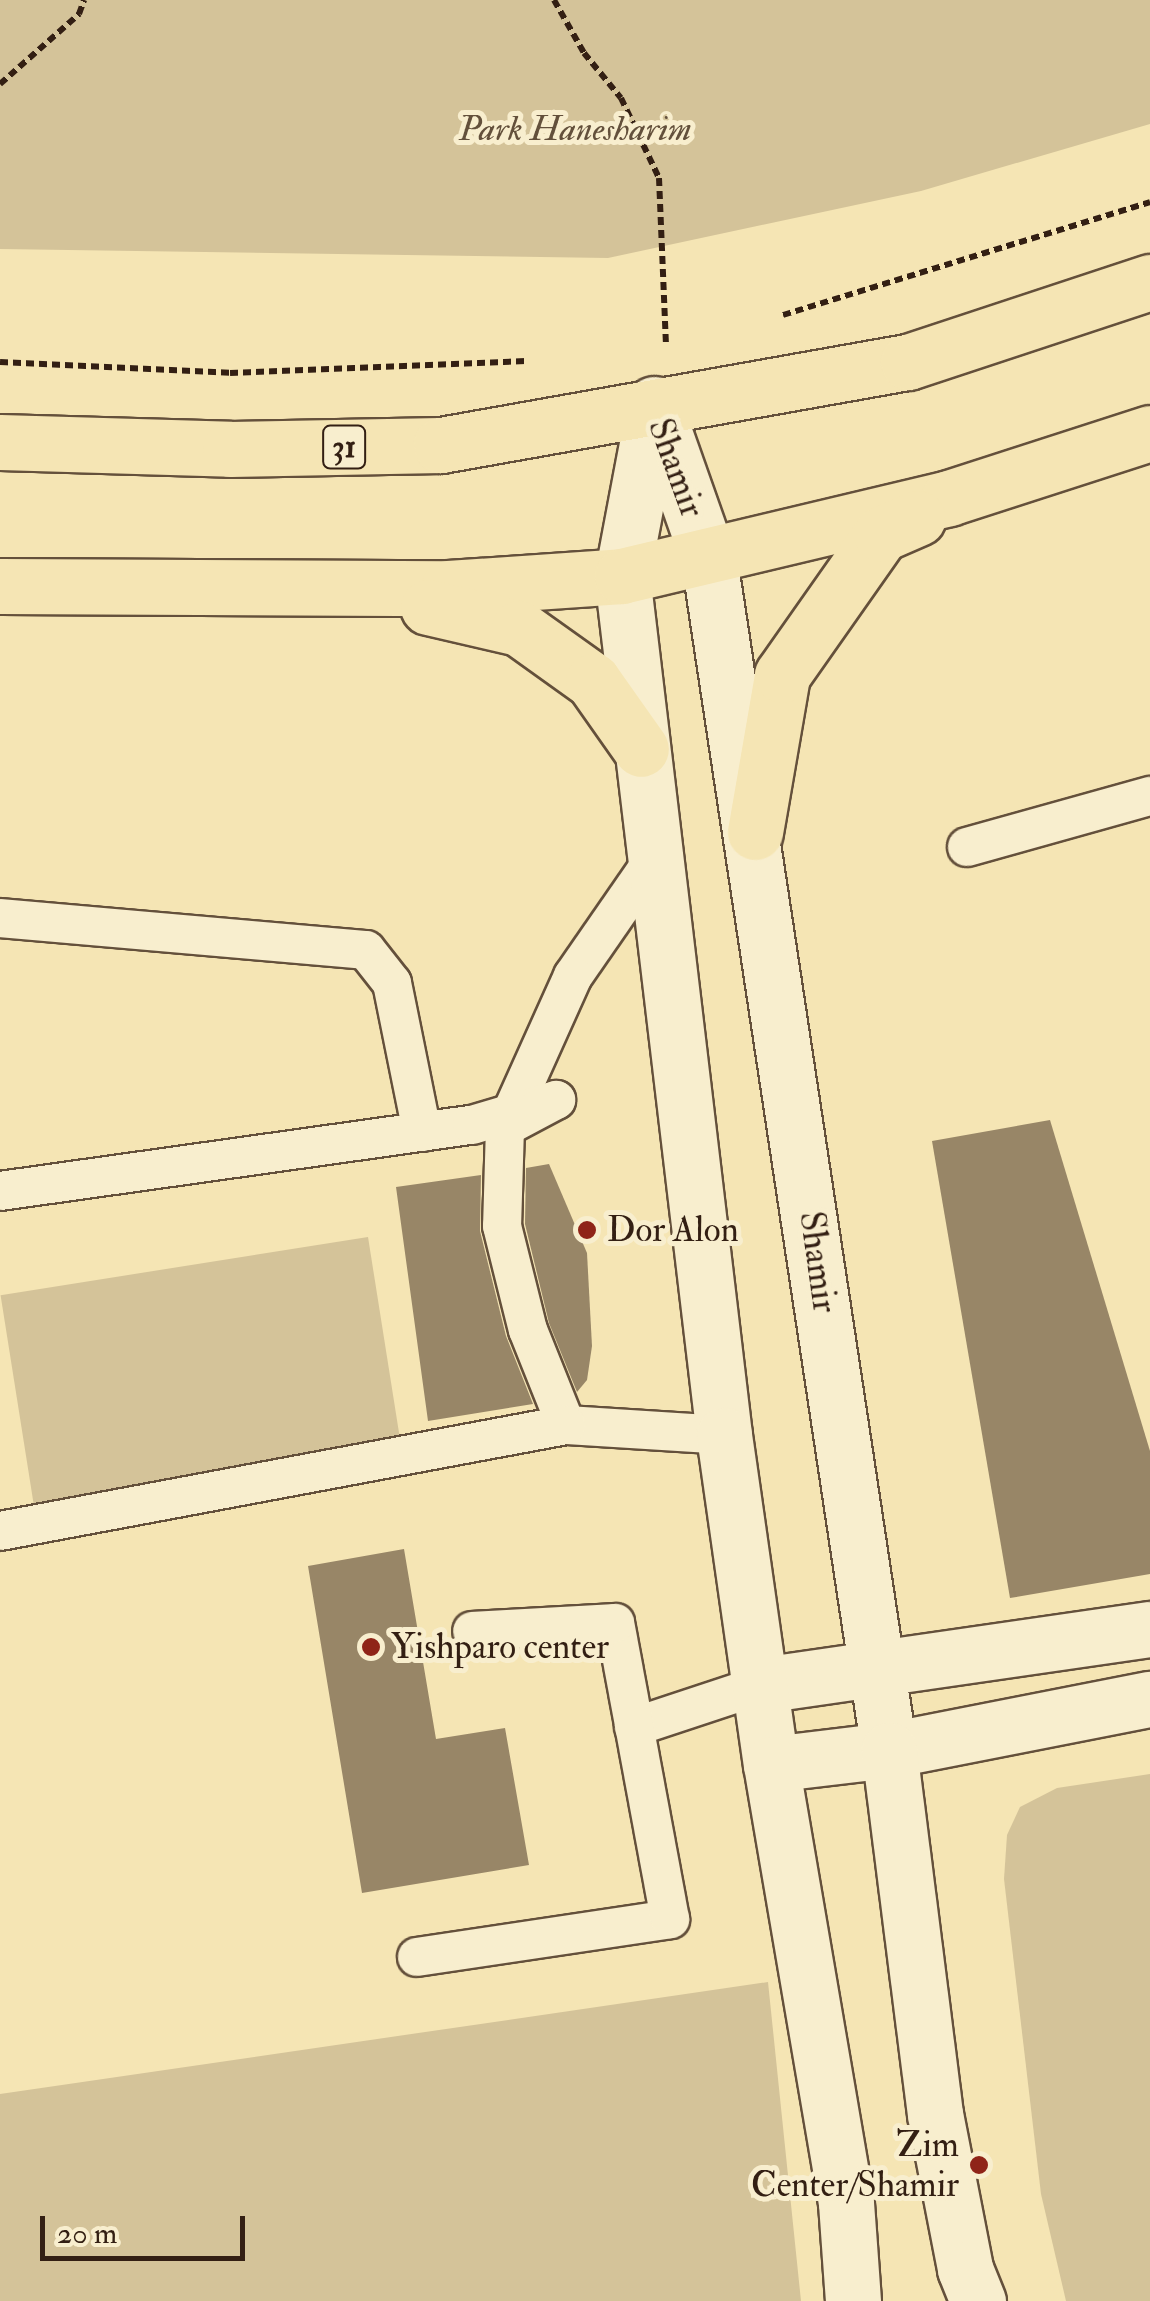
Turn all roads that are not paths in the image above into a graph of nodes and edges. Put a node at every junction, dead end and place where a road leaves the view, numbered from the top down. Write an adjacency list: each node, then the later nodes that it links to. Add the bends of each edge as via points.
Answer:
1 (1150, 282): 2 (highway, 31, via 908,362)
2 (654, 404): 4 (highway, 31, via 441,445); 6 (street, Shamir); 7 (street, Shamir)
3 (1150, 433): 5 (highway)
4 (10, 441)
5 (1026, 473): 6 (highway); 12 (highway, via 881,534 835,592 782,675)
6 (709, 560): 7 (highway); 12 (street, Shamir)
7 (622, 576): 9 (highway); 10 (street, Shamir)
8 (0, 586): 9 (highway)
9 (352, 590): 10 (highway, via 519,628 592,681)
10 (642, 749): 14 (street, Shamir)
11 (1150, 796): 13 (lane)
12 (755, 832): 24 (street, Shamir)
13 (966, 847)
14 (652, 862): 16 (lane, via 573,976); 20 (street, Shamir)
15 (0, 918): 17 (lane, via 366,950 392,982)
16 (506, 1127): 17 (lane, via 556,1100); 19 (lane, via 502,1226 528,1330)
17 (422, 1132): 18 (lane)
18 (0, 1191)
19 (566, 1425): 20 (lane); 21 (lane)
20 (724, 1435): 25 (street, Shamir)
21 (0, 1531)
22 (1150, 1630): 24 (street)
23 (472, 1631): 27 (lane, via 615,1623)
24 (876, 1666): 25 (street); 28 (street, Shamir)
25 (761, 1684): 27 (lane); 29 (street, Shamir)
26 (1150, 1699): 28 (street)
27 (634, 1727): 30 (lane, via 670,1919)
28 (889, 1750): 29 (street); 32 (street, Shamir, via 935,2114 964,2269)
29 (771, 1764): 31 (street, Shamir, via 846,2203)
30 (417, 1957)
31 (853, 2301)
32 (978, 2301)

